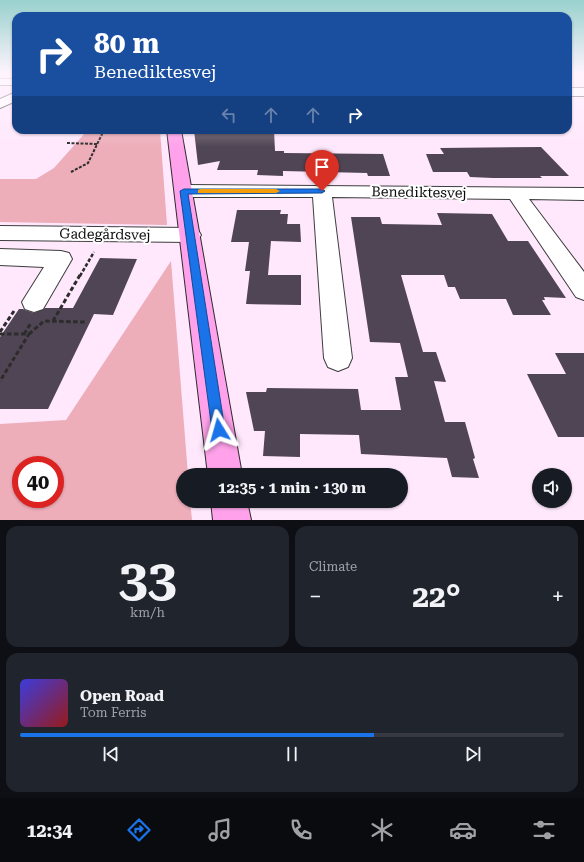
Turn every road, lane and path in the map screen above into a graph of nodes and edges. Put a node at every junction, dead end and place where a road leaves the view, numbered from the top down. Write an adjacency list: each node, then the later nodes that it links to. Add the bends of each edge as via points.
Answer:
1 (11, 98): 2 (street)
2 (0, 104)
3 (102, 134): 6 (path)
4 (175, 134): 8 (street)
5 (67, 143): 6 (path)
6 (97, 144): 7 (path, via 88,163)
7 (71, 172)
8 (184, 191): 9 (street, Benediktesvej); 14 (street)
9 (322, 191): 10 (street, Benediktesvej); 22 (street)
10 (516, 194): 11 (street, Benediktesvej); 16 (street)
11 (584, 194)
12 (10, 233): 13 (street, Gadegårdsvej); 15 (street, Gadegårdsvej)
13 (104, 234): 14 (street, Gadegårdsvej); 18 (path)
14 (190, 235): 24 (street)
15 (0, 257): 17 (street, Gadegårdsvej, via 61,259)
16 (584, 290)
17 (34, 302)
18 (53, 321): 19 (path); 21 (path, via 44,321)
19 (85, 322)
20 (0, 334): 21 (path)
21 (29, 334): 23 (path)
22 (338, 358)
23 (0, 381)
24 (224, 468)
25 (230, 508): 26 (street)
26 (232, 520)

